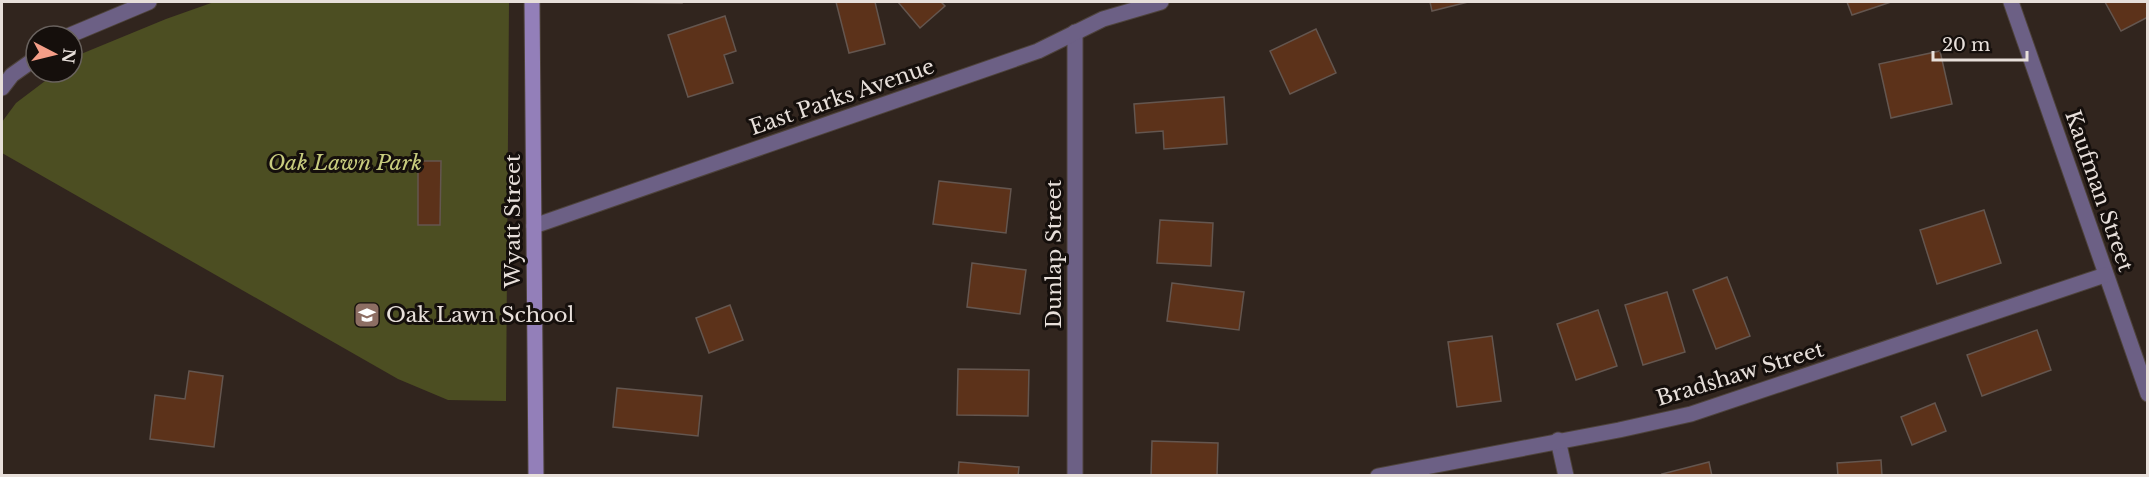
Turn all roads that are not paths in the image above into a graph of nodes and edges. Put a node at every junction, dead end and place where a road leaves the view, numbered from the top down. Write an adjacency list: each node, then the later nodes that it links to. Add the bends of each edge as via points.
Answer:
1 (149, 2): 6 (street)
2 (532, 2): 10 (street, Wyatt Street)
3 (1161, 2): 5 (street, East Parks Avenue)
4 (2011, 2): 11 (street, Kaufman Street)
5 (1127, 7): 7 (street, East Parks Avenue)
6 (84, 29)
7 (1075, 32): 10 (street, East Parks Avenue, via 1038,51); 15 (street, Dunlap Street)
8 (24, 66): 9 (street)
9 (2, 88)
10 (534, 226): 14 (street, Wyatt Street)
11 (2105, 275): 12 (street, Kaufman Street); 13 (street, Bradshaw Street, via 1692,414)
12 (2148, 394)
13 (1558, 441): 16 (street, Bradshaw Street); 17 (street)
14 (536, 476)
15 (1075, 476)
16 (1378, 476)
17 (1566, 476)

